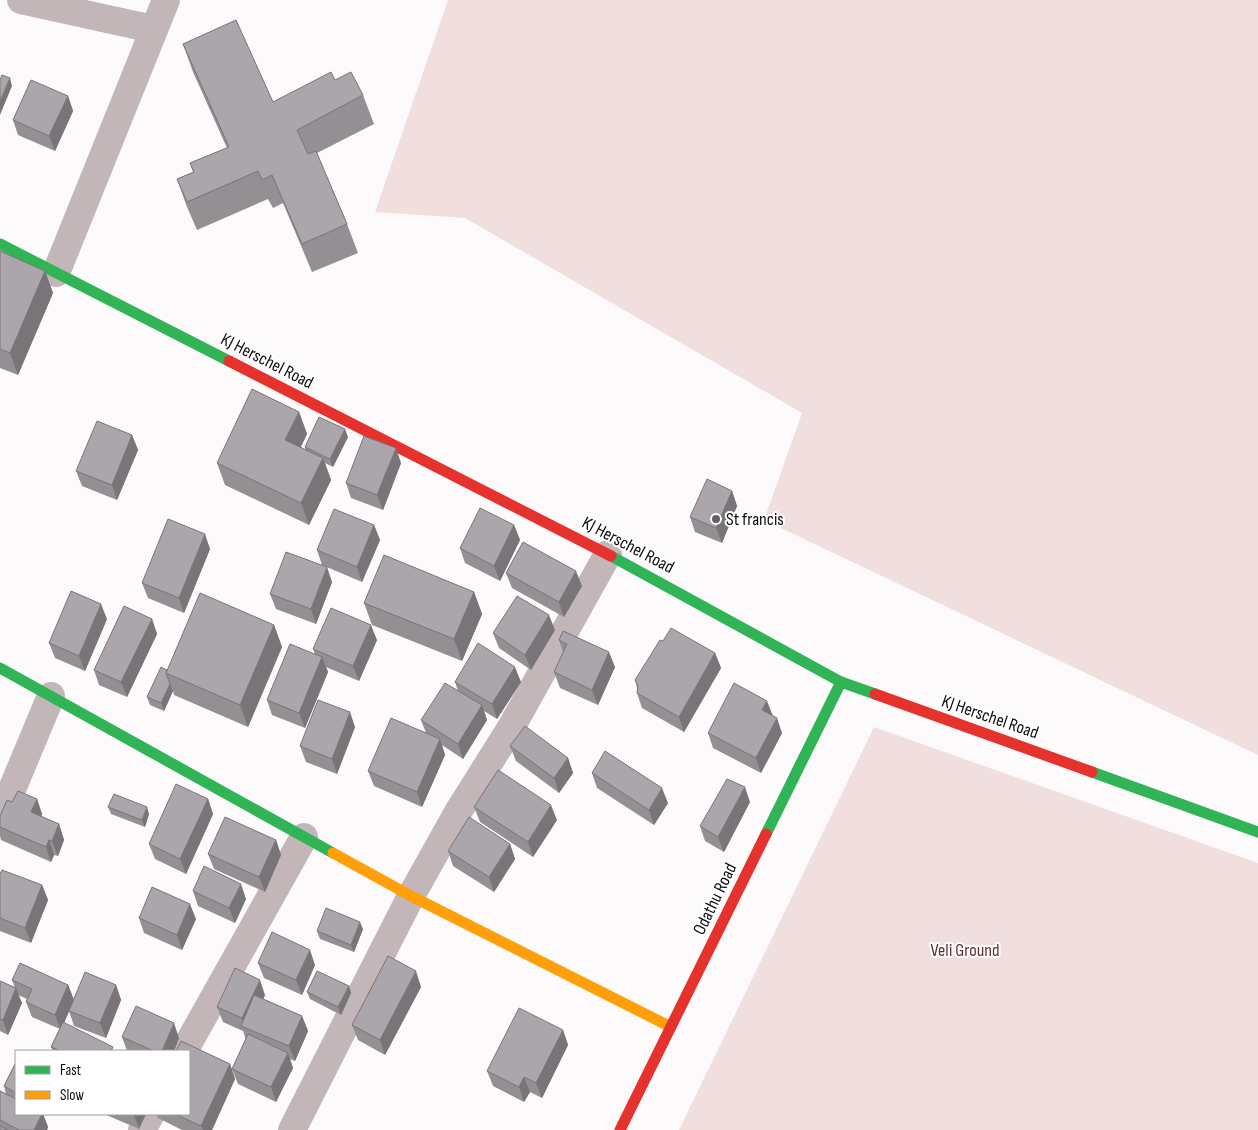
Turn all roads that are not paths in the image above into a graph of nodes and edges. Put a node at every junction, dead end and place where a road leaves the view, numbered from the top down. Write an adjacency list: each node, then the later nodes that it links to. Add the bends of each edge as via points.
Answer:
1 (21, 0): 3 (street)
2 (166, 0): 3 (street)
3 (153, 28): 5 (street)
4 (0, 244): 5 (main road, KJ Herschel Road)
5 (56, 273): 6 (main road, KJ Herschel Road)
6 (608, 554): 8 (main road, KJ Herschel Road); 13 (street, via 512,726)
7 (0, 668): 9 (main road)
8 (841, 682): 11 (main road, KJ Herschel Road); 14 (main road, Odathu Road)
9 (51, 696): 10 (street); 12 (main road)
10 (0, 818)
11 (1258, 832)
12 (304, 837): 13 (main road); 15 (street)
13 (411, 896): 14 (main road); 18 (street)
14 (671, 1027): 19 (main road, Odathu Road)
15 (185, 1050)
16 (150, 1115): 17 (street)
17 (142, 1130)
18 (292, 1130)
19 (620, 1130)

